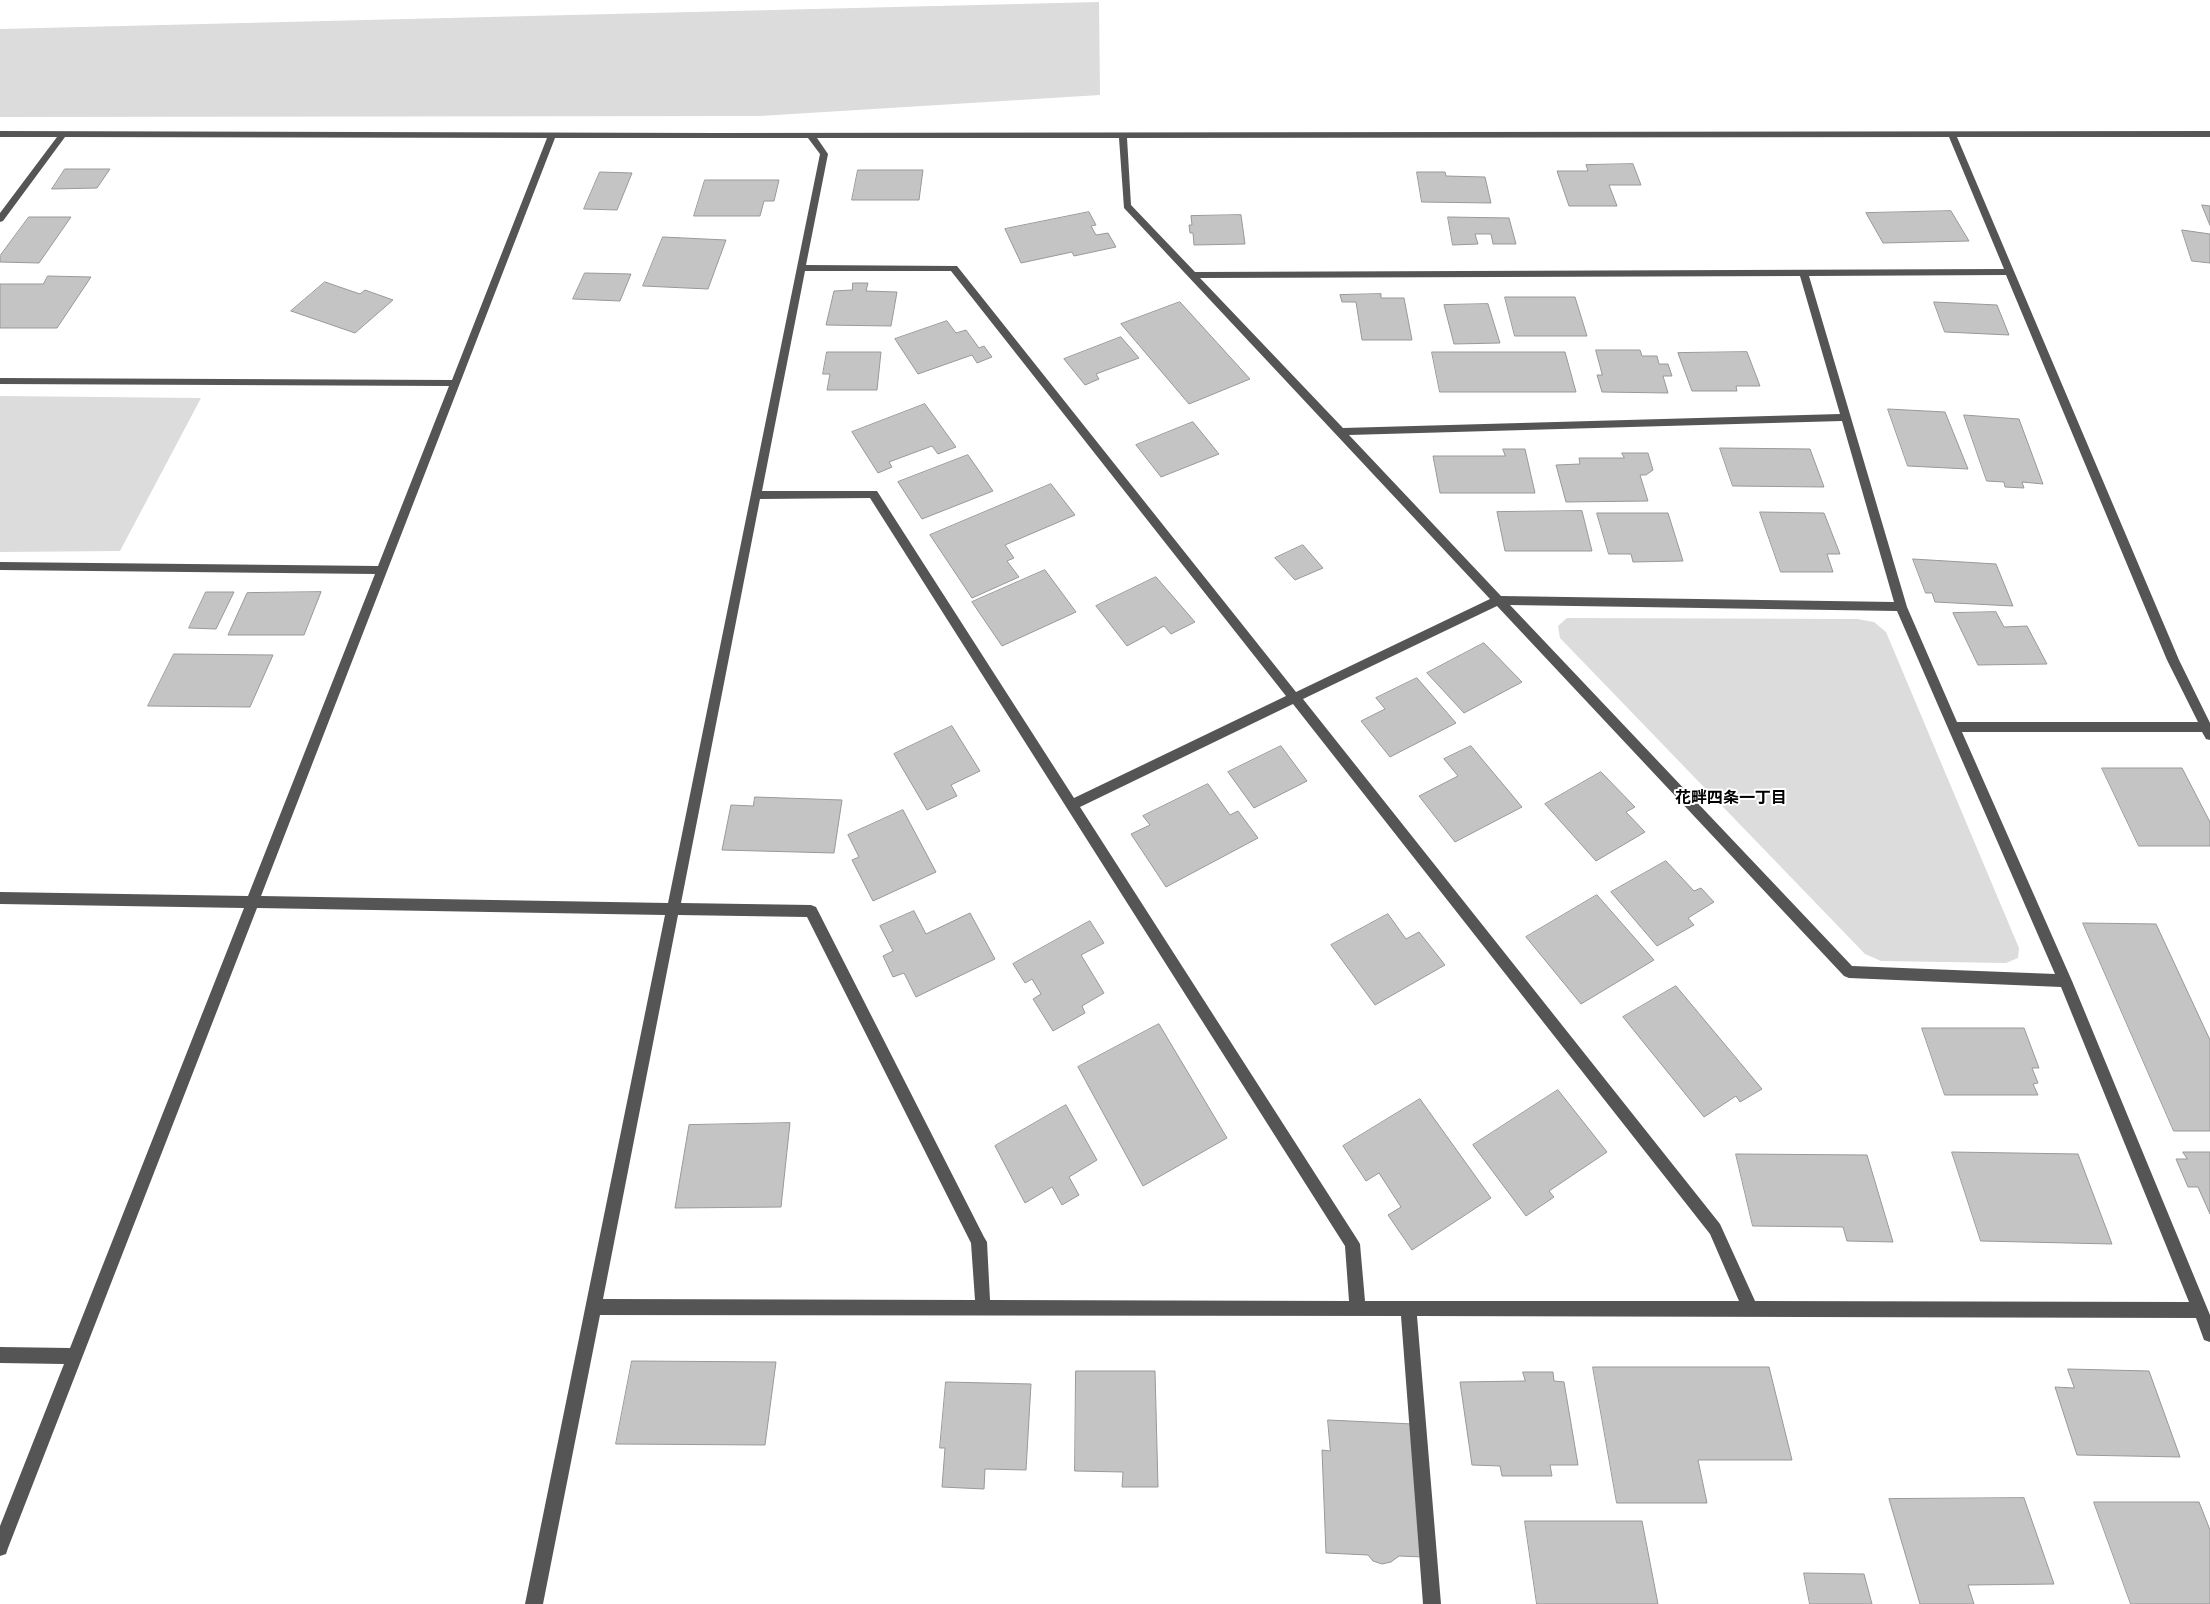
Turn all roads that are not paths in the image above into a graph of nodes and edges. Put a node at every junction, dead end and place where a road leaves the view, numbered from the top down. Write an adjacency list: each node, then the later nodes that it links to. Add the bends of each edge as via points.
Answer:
1 (0, 134): 2 (street)
2 (63, 134): 5 (street); 8 (street)
3 (2210, 134): 4 (street)
4 (1952, 135): 7 (street); 11 (street)
5 (552, 136): 6 (street); 14 (street)
6 (811, 136): 7 (street); 9 (street, via 824,154)
7 (1123, 136): 12 (street, via 1127,206)
8 (0, 219)
9 (800, 268): 17 (street); 22 (street, via 954,268)
10 (1804, 272): 11 (street); 12 (street); 15 (street)
11 (2010, 272): 24 (street, via 2173,660)
12 (1191, 275): 16 (street)
13 (0, 381): 14 (street)
14 (455, 383): 19 (street)
15 (1846, 417): 16 (street); 21 (street)
16 (1340, 432): 20 (street)
17 (755, 495): 25 (street, via 873,494); 28 (street)
18 (0, 566): 19 (street)
19 (383, 570): 27 (street)
20 (1498, 600): 21 (street); 22 (street); 29 (street, via 1849,972)
21 (1901, 607): 23 (street)
22 (1295, 698): 25 (street); 34 (street, via 1715,1229)
23 (1954, 727): 24 (street); 29 (street)
24 (2208, 731)
25 (1072, 805): 33 (street, via 1352,1244)
26 (0, 898): 27 (street)
27 (253, 902): 28 (street); 38 (street)
28 (673, 908): 30 (street); 32 (street, via 811,911 979,1242)
29 (2065, 981): 35 (street)
30 (593, 1307): 32 (street); 40 (street)
31 (1408, 1307): 33 (street); 34 (street); 41 (street)
32 (983, 1308): 33 (street)
33 (1358, 1309)
34 (1751, 1310): 35 (street)
35 (2200, 1310): 36 (street)
36 (2210, 1334)
37 (0, 1355): 38 (street)
38 (75, 1356): 39 (street)
39 (0, 1548)
40 (534, 1604)
41 (1432, 1604)

